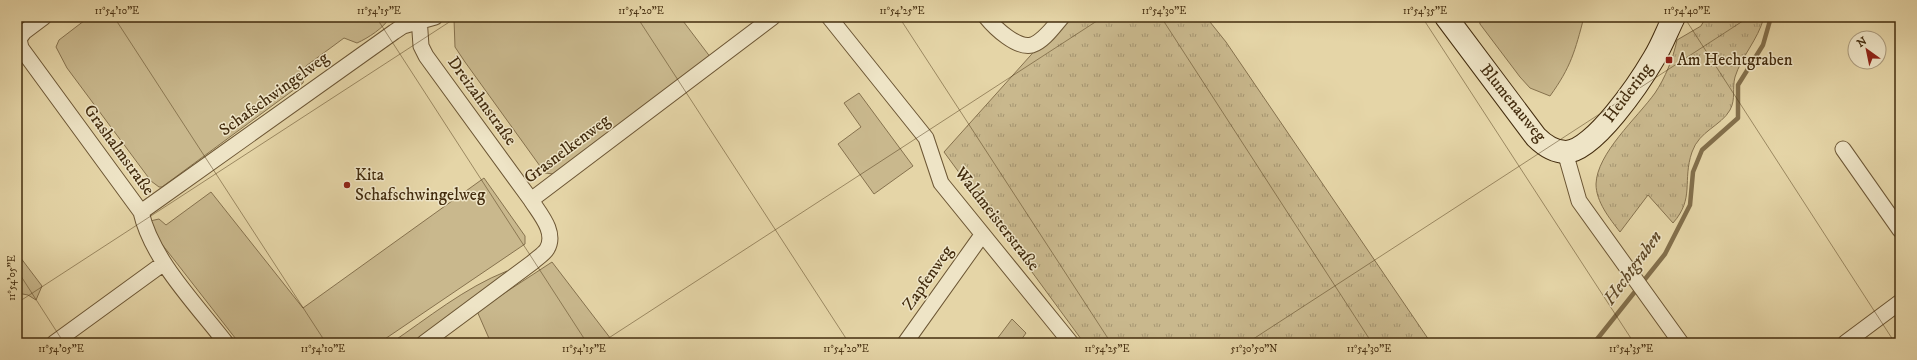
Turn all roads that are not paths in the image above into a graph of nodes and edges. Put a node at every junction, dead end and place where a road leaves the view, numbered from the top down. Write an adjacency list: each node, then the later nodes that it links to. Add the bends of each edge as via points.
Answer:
1 (44, 17): 9 (street)
2 (773, 17): 12 (street, Grasnelkenweg)
3 (829, 17): 15 (street, Waldmeisterstraße, via 926,138 941,183)
4 (986, 17): 5 (street, via 1001,32 1022,45 1032,45 1041,40)
5 (1062, 17)
6 (1446, 17): 11 (street, Blumenauweg, via 1536,137 1548,146)
7 (1674, 17): 11 (street, Heidering, via 1655,57 1634,90 1594,136 1578,149)
8 (425, 18): 12 (street, Dreizahnstraße, via 421,46 426,56); 13 (street, Schafschwingelweg, via 394,32)
9 (18, 39): 13 (street, Grashalmstraße, via 20,48)
10 (1843, 149): 14 (street)
11 (1565, 152): 23 (street, Blumenauweg, via 1579,201)
12 (531, 200): 20 (street, Grasnelkenweg, via 548,229 550,240 547,249)
13 (141, 212): 16 (street, Grashalmstraße, via 150,240)
14 (1900, 230)
15 (982, 235): 21 (street, Zapfenweg); 22 (street, Waldmeisterstraße)
16 (164, 263): 18 (street); 19 (street, Grashalmstraße)
17 (1900, 302): 24 (street)
18 (54, 343)
19 (226, 343)
20 (424, 343)
21 (905, 343)
22 (1071, 343)
23 (1681, 343)
24 (1845, 343)

